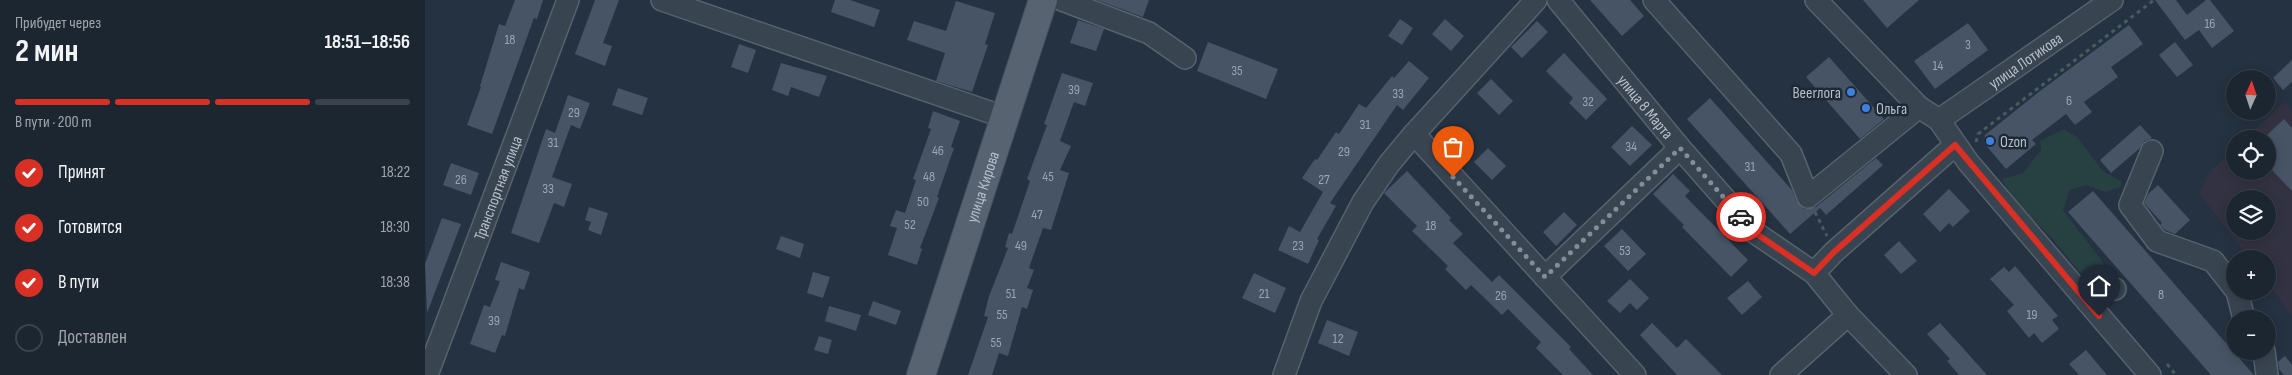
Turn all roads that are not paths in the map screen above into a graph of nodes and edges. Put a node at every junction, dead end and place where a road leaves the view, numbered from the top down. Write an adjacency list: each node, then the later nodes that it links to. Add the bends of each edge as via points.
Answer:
1 (568, 0): 25 (street, Транспортная улица)
2 (662, 0): 12 (street)
3 (1043, 0): 12 (main road, улица Кирова)
4 (1062, 0): 10 (street, via 1149,33)
5 (1536, 0): 14 (street)
6 (1558, 0): 16 (street, улица 8 Марта)
7 (1654, 0): 11 (street, via 1791,154 1808,197)
8 (1816, 0): 11 (street)
9 (2112, 0): 13 (street, улица Лотикова)
10 (1185, 58)
11 (1919, 107): 13 (street)
12 (1004, 117): 26 (main road, улица Кирова)
13 (1939, 120): 15 (street)
14 (1414, 134): 19 (street); 27 (street, via 1363,202 1311,301)
15 (1955, 145): 18 (street); 22 (street)
16 (1680, 148): 18 (street, улица 8 Марта, via 1754,232); 19 (street)
17 (2152, 150): 20 (street, via 2130,205 2157,242 2213,261)
18 (1814, 273): 23 (street, улица 8 Марта)
19 (1545, 277): 28 (street)
20 (2226, 277)
21 (2115, 289): 22 (street, via 2103,290)
22 (2087, 301): 31 (street)
23 (1848, 315): 29 (street); 30 (street, улица 8 Марта)
24 (2265, 360): 32 (street)
25 (427, 375)
26 (921, 375)
27 (1283, 375)
28 (1635, 375)
29 (1781, 375)
30 (1906, 375)
31 (2150, 375)
32 (2267, 375)

